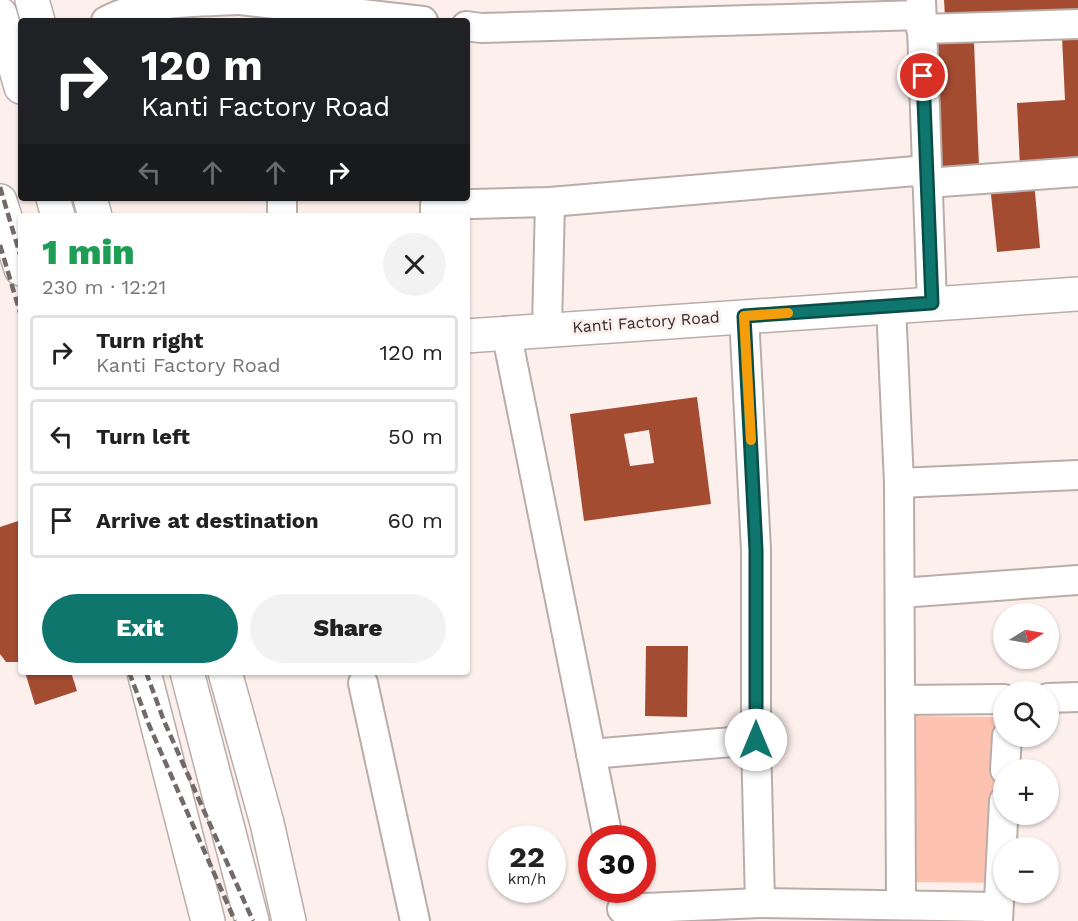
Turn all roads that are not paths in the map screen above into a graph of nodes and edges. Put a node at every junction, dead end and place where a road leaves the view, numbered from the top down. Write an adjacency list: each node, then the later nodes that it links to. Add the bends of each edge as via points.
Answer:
1 (32, 0): 6 (main road)
2 (238, 0): 3 (street); 7 (street, via 145,8)
3 (314, 10): 8 (street)
4 (0, 14): 11 (main road)
5 (921, 15): 9 (street); 10 (street); 13 (street)
6 (37, 18)
7 (111, 18)
8 (393, 18)
9 (1078, 24)
10 (470, 27)
11 (18, 77)
12 (1078, 172): 13 (street)
13 (927, 176): 15 (street); 19 (street)
14 (0, 201): 17 (main road)
15 (550, 202): 16 (street, via 435,205); 22 (street)
16 (435, 213)
17 (18, 259)
18 (1078, 294): 19 (main road, Kanti Factory Road)
19 (932, 303): 20 (main road, Kanti Factory Road)
20 (891, 306): 21 (main road, Kanti Factory Road); 26 (street)
21 (744, 316): 22 (main road, Kanti Factory Road); 37 (street, via 756,550)
22 (547, 328): 23 (main road, Kanti Factory Road)
23 (506, 332): 24 (main road, Kanti Factory Road); 38 (street)
24 (470, 336)
25 (1078, 476): 26 (street)
26 (899, 483): 28 (street)
27 (1078, 580): 28 (street)
28 (900, 593): 35 (street)
29 (145, 675): 45 (main road)
30 (188, 675): 46 (main road)
31 (226, 675): 47 (main road, via 267,823)
32 (363, 683): 48 (street)
33 (1078, 697): 34 (street)
34 (1059, 698)
35 (900, 699): 36 (street); 42 (street)
36 (993, 699)
37 (756, 740): 38 (street); 41 (street)
38 (591, 754): 39 (street)
39 (605, 825)
40 (1003, 825): 44 (street)
41 (760, 903): 42 (street); 43 (street)
42 (901, 904): 44 (street)
43 (622, 907)
44 (997, 914)
45 (208, 921)
46 (252, 921)
47 (289, 921)
48 (415, 921)

